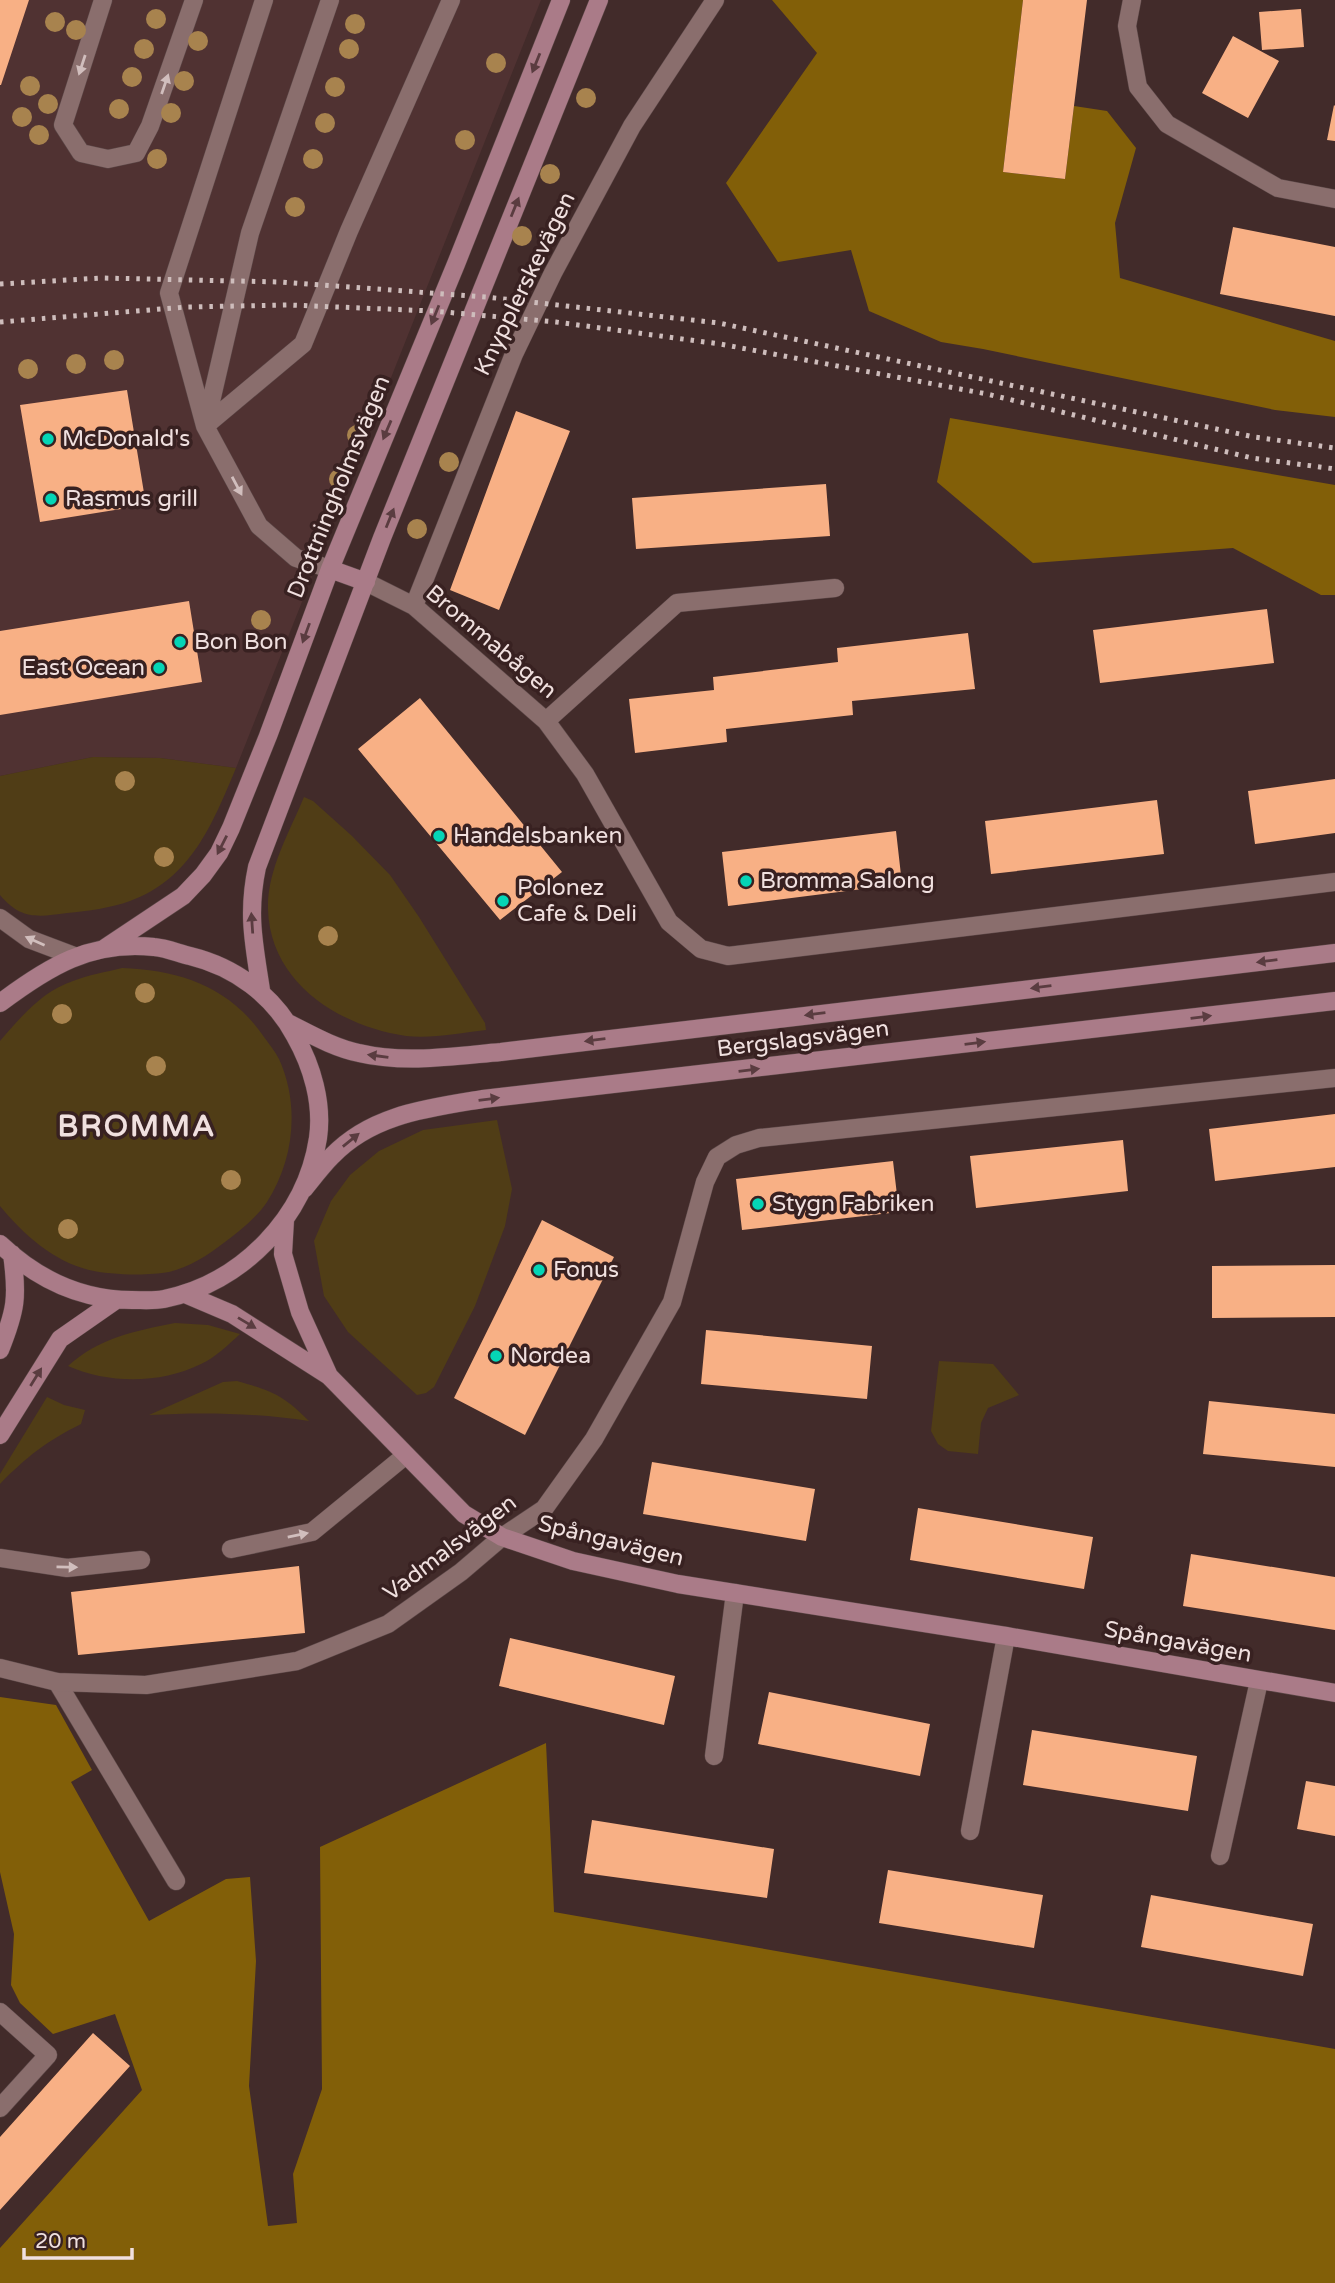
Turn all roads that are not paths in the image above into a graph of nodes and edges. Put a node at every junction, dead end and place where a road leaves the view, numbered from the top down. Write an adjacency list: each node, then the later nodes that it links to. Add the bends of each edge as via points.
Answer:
1 (103, 0): 2 (street, one-way to 2, via 63,125 81,153 108,159 136,153 150,126)
2 (194, 0)
3 (264, 0): 11 (street, via 169,293)
4 (330, 0): 11 (street, via 250,233)
5 (451, 0): 11 (street, via 303,344)
6 (561, 0): 12 (main road, Drottningholmsvägen, one-way to 12)
7 (599, 0): 13 (main road, one-way to 7)
8 (715, 0): 15 (street, Knypplerskevägen, via 632,126 553,273 514,354)
9 (1132, 0): 10 (street, via 1127,26 1138,87 1167,124 1278,188)
10 (1335, 199)
11 (205, 426): 12 (street, one-way to 12, via 259,526 296,558)
12 (330, 569): 13 (main road); 19 (main road, Drottningholmsvägen, one-way to 19, via 219,853 183,895)
13 (366, 582): 15 (street, Brommabågen); 22 (main road, one-way to 13, via 251,923 257,867)
14 (835, 588): 16 (street, Brommabågen, via 677,603)
15 (414, 606): 16 (street, Brommabågen)
16 (546, 721): 17 (street, Brommabågen, via 586,774 668,922 701,949 728,956)
17 (1335, 882)
18 (0, 918): 21 (street, one-way to 18, via 29,939)
19 (104, 948): 21 (main road); 22 (main road, via 154,947 198,958)
20 (1335, 953): 25 (main road, Bergslagsvägen, one-way to 25, via 446,1057 358,1053)
21 (74, 956): 24 (main road, via 35,976)
22 (261, 990): 25 (main road)
23 (1335, 1001): 27 (main road, Bergslagsvägen, one-way to 23, via 333,1154 361,1132 400,1114 483,1099)
24 (0, 1003)
25 (288, 1023): 27 (main road, via 313,1075 318,1106 318,1138)
26 (1335, 1078): 36 (street, Vadmalsvägen, via 759,1138 736,1145 717,1157 705,1182 672,1302 594,1439 544,1509)
27 (304, 1189): 28 (main road)
28 (285, 1220): 30 (main road, via 242,1265); 33 (main road, Spångavägen, via 283,1254 300,1312)
29 (6, 1249): 31 (main road, via 40,1275 70,1290); 32 (main road, via 16,1283 14,1314)
30 (185, 1294): 31 (main road, via 161,1300); 33 (main road, Spångavägen, one-way to 33, via 232,1314)
31 (116, 1300): 34 (main road, one-way to 31, via 60,1339)
32 (0, 1350)
33 (329, 1376): 35 (main road, Spångavägen)
34 (0, 1435)
35 (406, 1455): 36 (main road, Spångavägen, via 464,1514); 37 (street, one-way to 35, via 312,1532)
36 (502, 1537): 40 (main road, Spångavägen, via 573,1561); 44 (street, Vadmalsvägen, via 388,1624 297,1661 146,1685)
37 (231, 1549)
38 (0, 1558): 39 (street, one-way to 39, via 67,1568)
39 (141, 1560)
40 (735, 1593): 41 (main road, Spångavägen); 46 (street)
41 (1006, 1636): 43 (main road, Spångavägen); 47 (street)
42 (0, 1668): 44 (street, Vadmalsvägen)
43 (1259, 1681): 45 (main road, Spångavägen); 48 (street, Spångavägen)
44 (57, 1682): 49 (street)
45 (1335, 1693)
46 (714, 1756)
47 (970, 1831)
48 (1220, 1856)
49 (176, 1881)
50 (0, 2012): 51 (street, via 48,2055)
51 (0, 2108)

